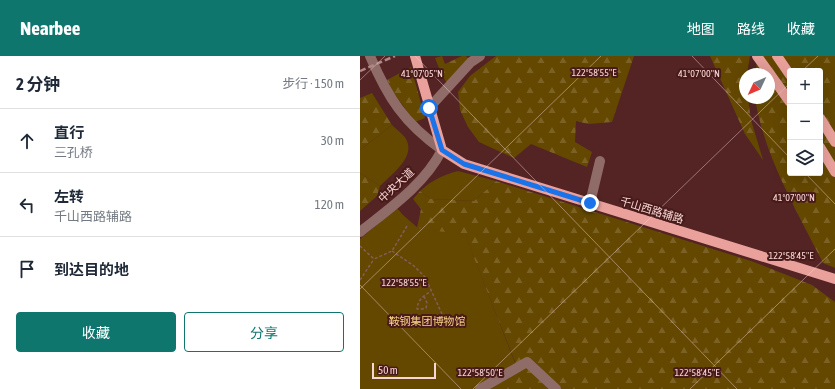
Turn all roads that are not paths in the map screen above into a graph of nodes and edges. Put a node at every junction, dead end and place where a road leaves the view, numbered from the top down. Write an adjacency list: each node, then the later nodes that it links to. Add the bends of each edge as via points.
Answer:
1 (370, 56): 11 (street, via 381,82 394,103 424,137)
2 (415, 56): 8 (main road)
3 (480, 56): 8 (street, via 471,62)
4 (757, 56): 7 (main road)
5 (777, 56): 6 (main road)
6 (787, 71)
7 (787, 98)
8 (429, 108): 11 (main road)
9 (823, 123): 10 (main road)
10 (835, 142)
11 (442, 150): 15 (main road, 千山西路辅路, via 464,164); 16 (street, 中央大道, via 411,190)
12 (823, 152): 14 (main road)
13 (600, 161): 15 (street)
14 (835, 172)
15 (590, 203): 17 (main road, 千山西路辅路)
16 (360, 232)
17 (835, 279)
18 (480, 389): 19 (street, via 527,362)
19 (556, 389)

